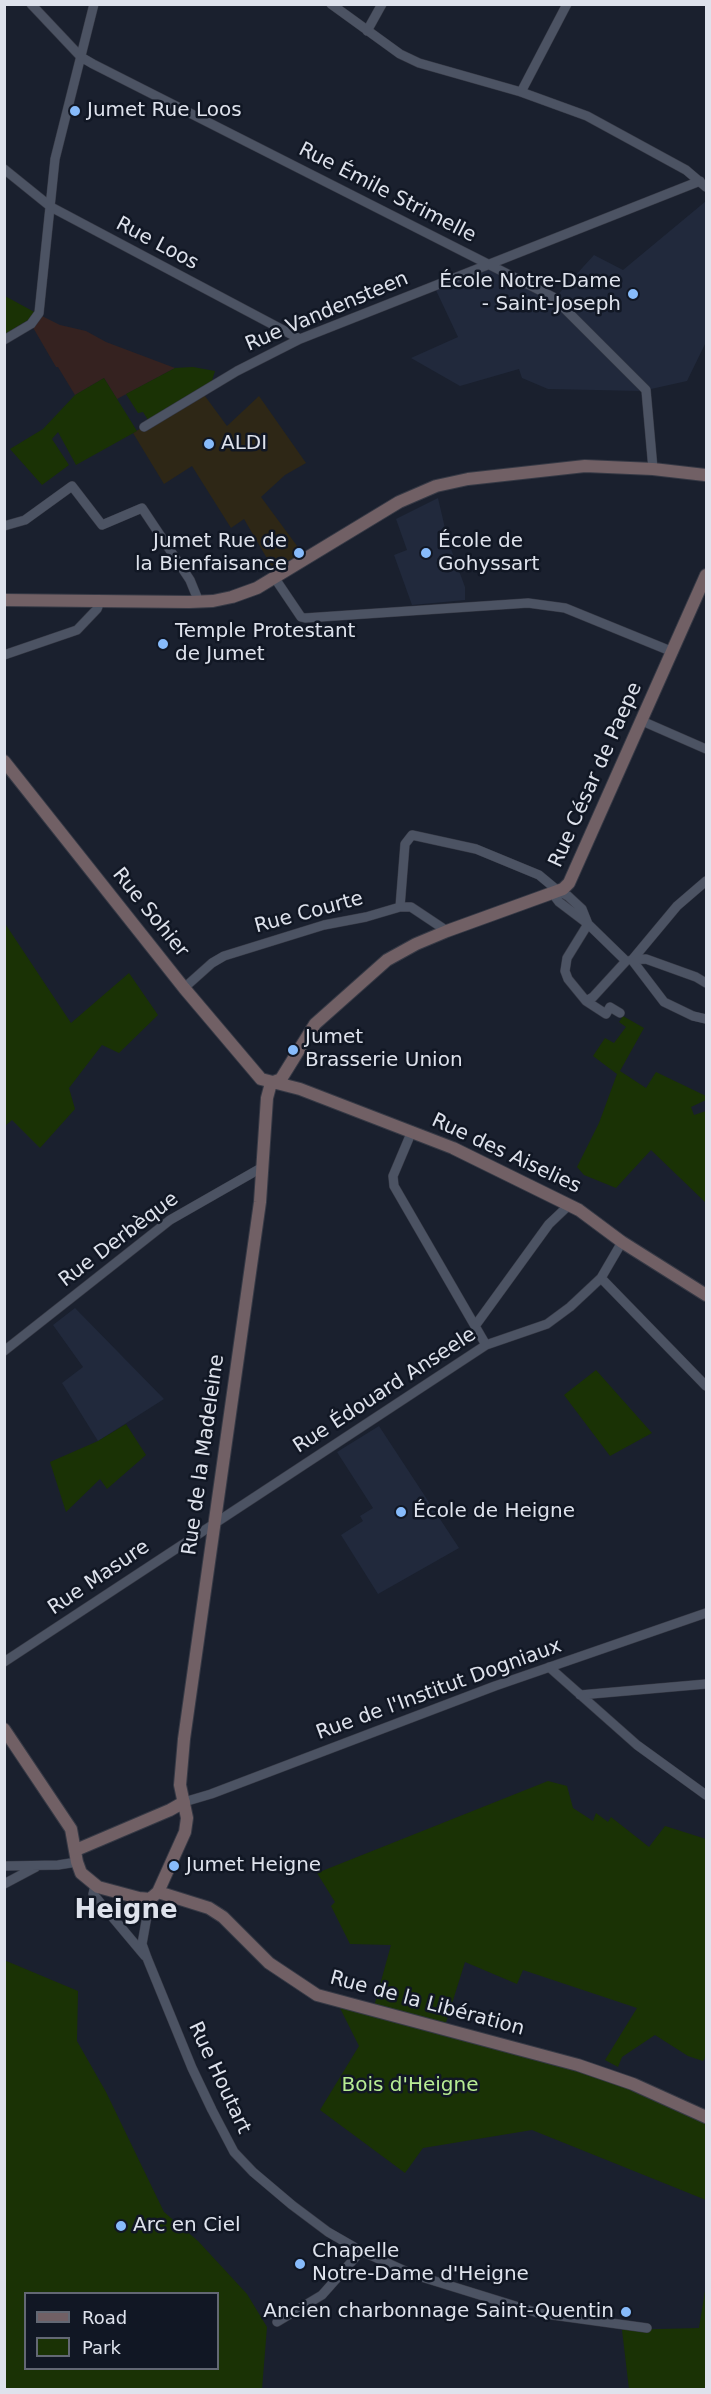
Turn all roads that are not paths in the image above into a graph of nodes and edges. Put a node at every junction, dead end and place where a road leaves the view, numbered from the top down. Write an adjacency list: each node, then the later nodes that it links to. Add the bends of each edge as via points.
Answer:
1 (31, 4): 7 (street, Rue Émile Strimelle)
2 (94, 4): 7 (street)
3 (331, 4): 6 (street)
4 (382, 4): 6 (street)
5 (567, 4): 8 (street)
6 (367, 31): 8 (street, via 419,63)
7 (81, 57): 11 (street, via 55,159); 12 (street, Rue Émile Strimelle)
8 (521, 92): 10 (street, via 587,116 686,170)
9 (4, 169): 11 (street, Rue Loos)
10 (703, 184): 12 (street, Rue Vandensteen)
11 (51, 207): 13 (street, Rue Loos); 14 (street, via 39,313 31,324)
12 (490, 264): 13 (street, Rue Vandensteen); 16 (street, Rue Émile Strimelle, via 553,297 646,390)
13 (300, 339): 15 (street, Rue Vandensteen, via 237,371)
14 (4, 340)
15 (144, 427)
16 (653, 469): 17 (street); 20 (street, via 585,466 436,486 399,502)
17 (706, 477)
18 (4, 526): 23 (street, via 25,520 72,486 102,525 142,508 190,580)
19 (706, 575): 24 (street, Rue César de Paepe)
20 (274, 577): 23 (street, via 232,597); 24 (street, via 305,618 528,603 565,608)
21 (4, 600): 22 (street)
22 (100, 602): 23 (street); 25 (street, via 77,630)
23 (199, 602)
24 (673, 652): 26 (street, Rue César de Paepe)
25 (4, 655)
26 (642, 721): 27 (street); 30 (street, Rue César de Paepe, via 574,876)
27 (706, 749)
28 (4, 761): 36 (street, Rue Sohier)
29 (706, 881): 34 (street, via 677,906)
30 (557, 890): 31 (street, via 539,875 496,856 412,835 405,844); 32 (street, via 559,902); 33 (street, Rue César de Paepe)
31 (400, 907): 33 (street, via 411,907); 36 (street, Rue Courte, via 324,925 224,956)
32 (588, 924): 34 (street); 37 (street, via 567,958 565,971)
33 (447, 931): 40 (street, Rue César de Paepe, via 409,948 371,972 315,1024 281,1079)
34 (629, 961): 35 (street, via 646,959); 37 (street); 39 (street, via 664,1002)
35 (706, 983)
36 (184, 988): 40 (street, Rue Sohier, via 250,1068)
37 (586, 1001): 38 (street, via 606,1014 610,1007)
38 (620, 1013)
39 (706, 1019)
40 (271, 1083): 41 (street, Rue des Aiselies, via 300,1089); 42 (street, Rue de la Madeleine)
41 (412, 1131): 43 (street, Rue des Aiselies); 47 (street, via 393,1176 394,1186)
42 (261, 1168): 49 (street, Rue Derbèque, via 170,1220); 51 (street, Rue de la Madeleine, via 260,1202)
43 (569, 1205): 44 (street, Rue des Aiselies); 47 (street, via 549,1224)
44 (622, 1242): 45 (street, Rue Édouard Anseele); 46 (street, Rue des Aiselies)
45 (601, 1278): 48 (street, Rue Édouard Anseele, via 547,1324); 50 (street)
46 (706, 1295)
47 (475, 1326): 48 (street)
48 (486, 1345): 51 (street, Rue Édouard Anseele)
49 (6, 1346)
50 (706, 1386)
51 (214, 1524): 53 (street, Rue Masure); 59 (street, Rue de la Madeleine, via 184,1739 180,1785)
52 (706, 1613): 54 (street, Rue de l'Institut Dogniaux)
53 (4, 1662)
54 (549, 1667): 56 (street); 59 (street, Rue de l'Institut Dogniaux)
55 (706, 1684): 56 (street)
56 (580, 1695): 58 (street, via 637,1745)
57 (4, 1728): 62 (street, via 71,1829)
58 (706, 1795)
59 (184, 1802): 60 (street); 61 (street, Rue de la Madeleine)
60 (170, 1810): 61 (street, via 184,1821); 62 (street)
61 (185, 1832): 67 (street, Rue de la Madeleine)
62 (76, 1856): 64 (street); 66 (street, via 81,1873)
63 (4, 1866): 64 (street)
64 (39, 1866): 65 (street)
65 (4, 1884)
66 (95, 1885): 67 (street, Rue de la Libération, via 139,1898); 68 (street, via 93,1894)
67 (154, 1896): 68 (street, Rue Houtart, via 142,1944); 69 (street, Rue de la Libération, via 209,1908 269,1963 317,1995 578,2065 633,2084)
68 (147, 1958): 70 (street, Rue Houtart, via 192,2068 234,2152 292,2205)
69 (706, 2117)
70 (361, 2251): 71 (street, via 322,2295); 72 (street, Rue Houtart, via 412,2274 538,2313)
71 (277, 2322)
72 (647, 2328)

